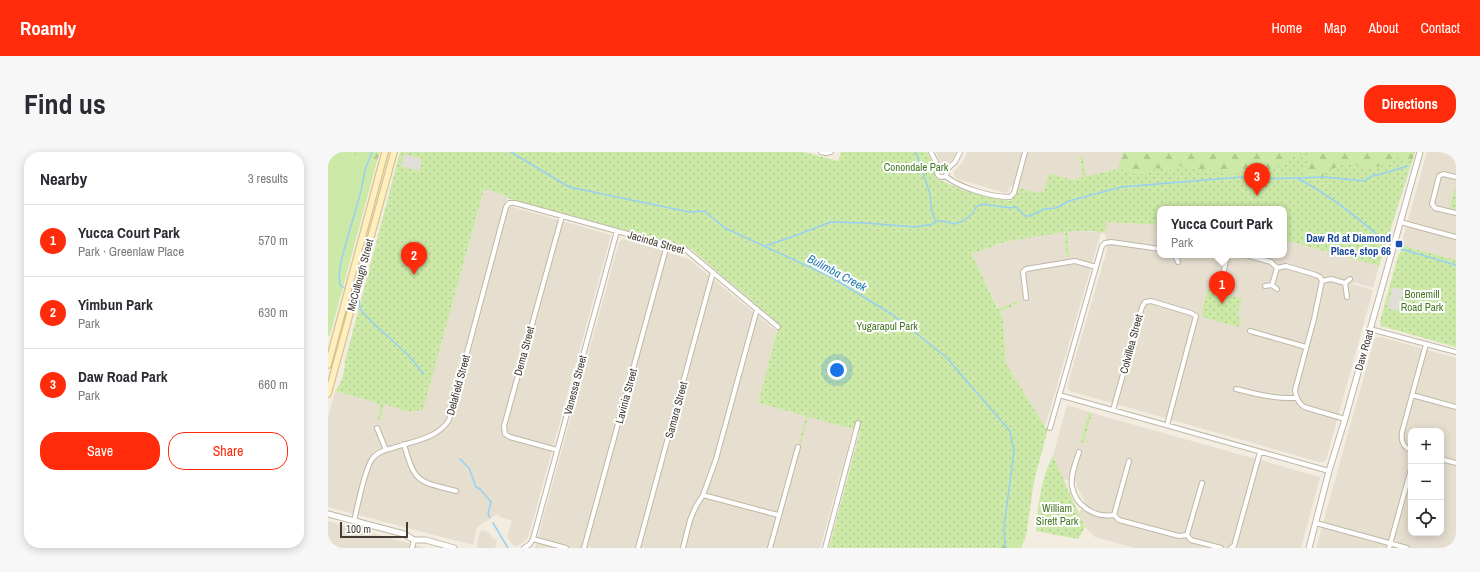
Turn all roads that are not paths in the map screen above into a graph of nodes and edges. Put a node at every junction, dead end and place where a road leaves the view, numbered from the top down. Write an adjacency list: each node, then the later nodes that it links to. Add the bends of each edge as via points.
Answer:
1 (821, 152): 2 (street)
2 (831, 152)
3 (931, 152): 9 (street)
4 (960, 152): 10 (street, via 955,162)
5 (1026, 152): 11 (street, via 1014,193 1010,197 969,189)
6 (1420, 152): 16 (street, Daw Road)
7 (385, 153): 44 (main road, McCullough Street)
8 (393, 154): 46 (main road, McCullough Street)
9 (939, 168): 10 (street, via 943,167); 11 (street, via 938,176)
10 (946, 170): 11 (street)
11 (945, 176)
12 (1456, 177): 14 (street, via 1443,174 1439,176 1432,204 1435,208)
13 (509, 203): 15 (street, Jacinda Street); 57 (street, Delafield Street, via 449,420 445,427 433,436)
14 (1456, 213)
15 (562, 216): 17 (street, Jacinda Street); 61 (street, Dema Street, via 504,426 505,434 510,438)
16 (1400, 222): 18 (street); 39 (street, Daw Road)
17 (617, 231): 19 (street, Jacinda Street); 61 (street, Vanessa Street)
18 (1456, 237)
19 (667, 245): 27 (street, Jacinda Street, via 684,249); 85 (street, Lavinia Street)
20 (1157, 249): 25 (street, via 1105,243)
21 (1176, 258): 24 (street)
22 (1228, 258): 29 (street)
23 (1257, 258): 26 (street, via 1271,262)
24 (1178, 262)
25 (1096, 267): 36 (street, via 1075,261 1026,269 1023,276); 47 (street)
26 (1277, 268): 30 (street, via 1286,266 1316,275); 32 (street)
27 (713, 272): 37 (street, Jacinda Street); 86 (street, Samara Street)
28 (1350, 279): 31 (street)
29 (1222, 280)
30 (1322, 281): 31 (street, via 1331,279); 42 (street)
31 (1345, 283): 35 (street)
32 (1272, 285): 33 (street); 34 (street)
33 (1265, 286)
34 (1277, 289)
35 (1347, 297)
36 (1026, 298)
37 (757, 309): 38 (street, Jacinda Street); 71 (street, via 716,459)
38 (778, 327)
39 (1370, 329): 41 (street); 52 (street, Daw Road)
40 (1250, 331): 42 (street)
41 (1426, 344): 43 (street); 48 (street)
42 (1306, 347): 49 (street, via 1296,382)
43 (1456, 352)
44 (328, 365)
45 (1236, 389): 49 (street, via 1270,398)
46 (328, 394)
47 (1059, 395): 51 (street); 56 (street)
48 (1412, 395): 50 (street); 59 (street, via 1401,440)
49 (1296, 398): 52 (street, via 1304,407)
50 (1456, 407)
51 (1113, 410): 54 (street); 54 (street, Colvillea Street, via 1145,302 1151,301 1191,312 1196,316)
52 (1345, 419): 67 (street, Daw Road)
53 (858, 423): 89 (street)
54 (1167, 425): 63 (street)
55 (377, 428): 60 (street)
56 (1050, 428)
57 (404, 444): 60 (street, Delafield Street); 70 (street, via 410,467 420,480)
58 (798, 447): 73 (street)
59 (1408, 448)
60 (386, 450): 75 (street, Delafield Street, via 373,458 368,468)
61 (557, 450): 78 (street, Vanessa Street)
62 (1079, 452): 74 (street, via 1072,476 1076,498 1083,507 1092,512 1106,516)
63 (1260, 452): 67 (street); 91 (street, via 1234,546)
64 (1444, 459): 66 (street)
65 (1129, 460): 74 (street)
66 (1456, 463)
67 (1329, 471): 76 (street, Daw Road)
68 (1408, 480): 80 (street)
69 (1202, 483): 77 (street)
70 (456, 491)
71 (703, 495): 73 (street); 87 (street, via 690,520)
72 (328, 514): 75 (street)
73 (778, 515): 88 (street)
74 (1114, 515): 77 (street, via 1126,522 1179,536)
75 (354, 521): 79 (street, via 404,534)
76 (1316, 523): 80 (street); 92 (street, Daw Road)
77 (1187, 535): 90 (street, via 1191,540)
78 (533, 539): 83 (street); 84 (street)
79 (414, 540): 81 (street); 82 (street, via 426,540)
80 (1389, 546): 93 (street)
81 (412, 548)
82 (454, 548)
83 (524, 548)
84 (566, 548)
85 (584, 548)
86 (638, 548)
87 (683, 548)
88 (770, 548)
89 (825, 548)
90 (1221, 548)
91 (1231, 548)
92 (1308, 548)
93 (1407, 548)

